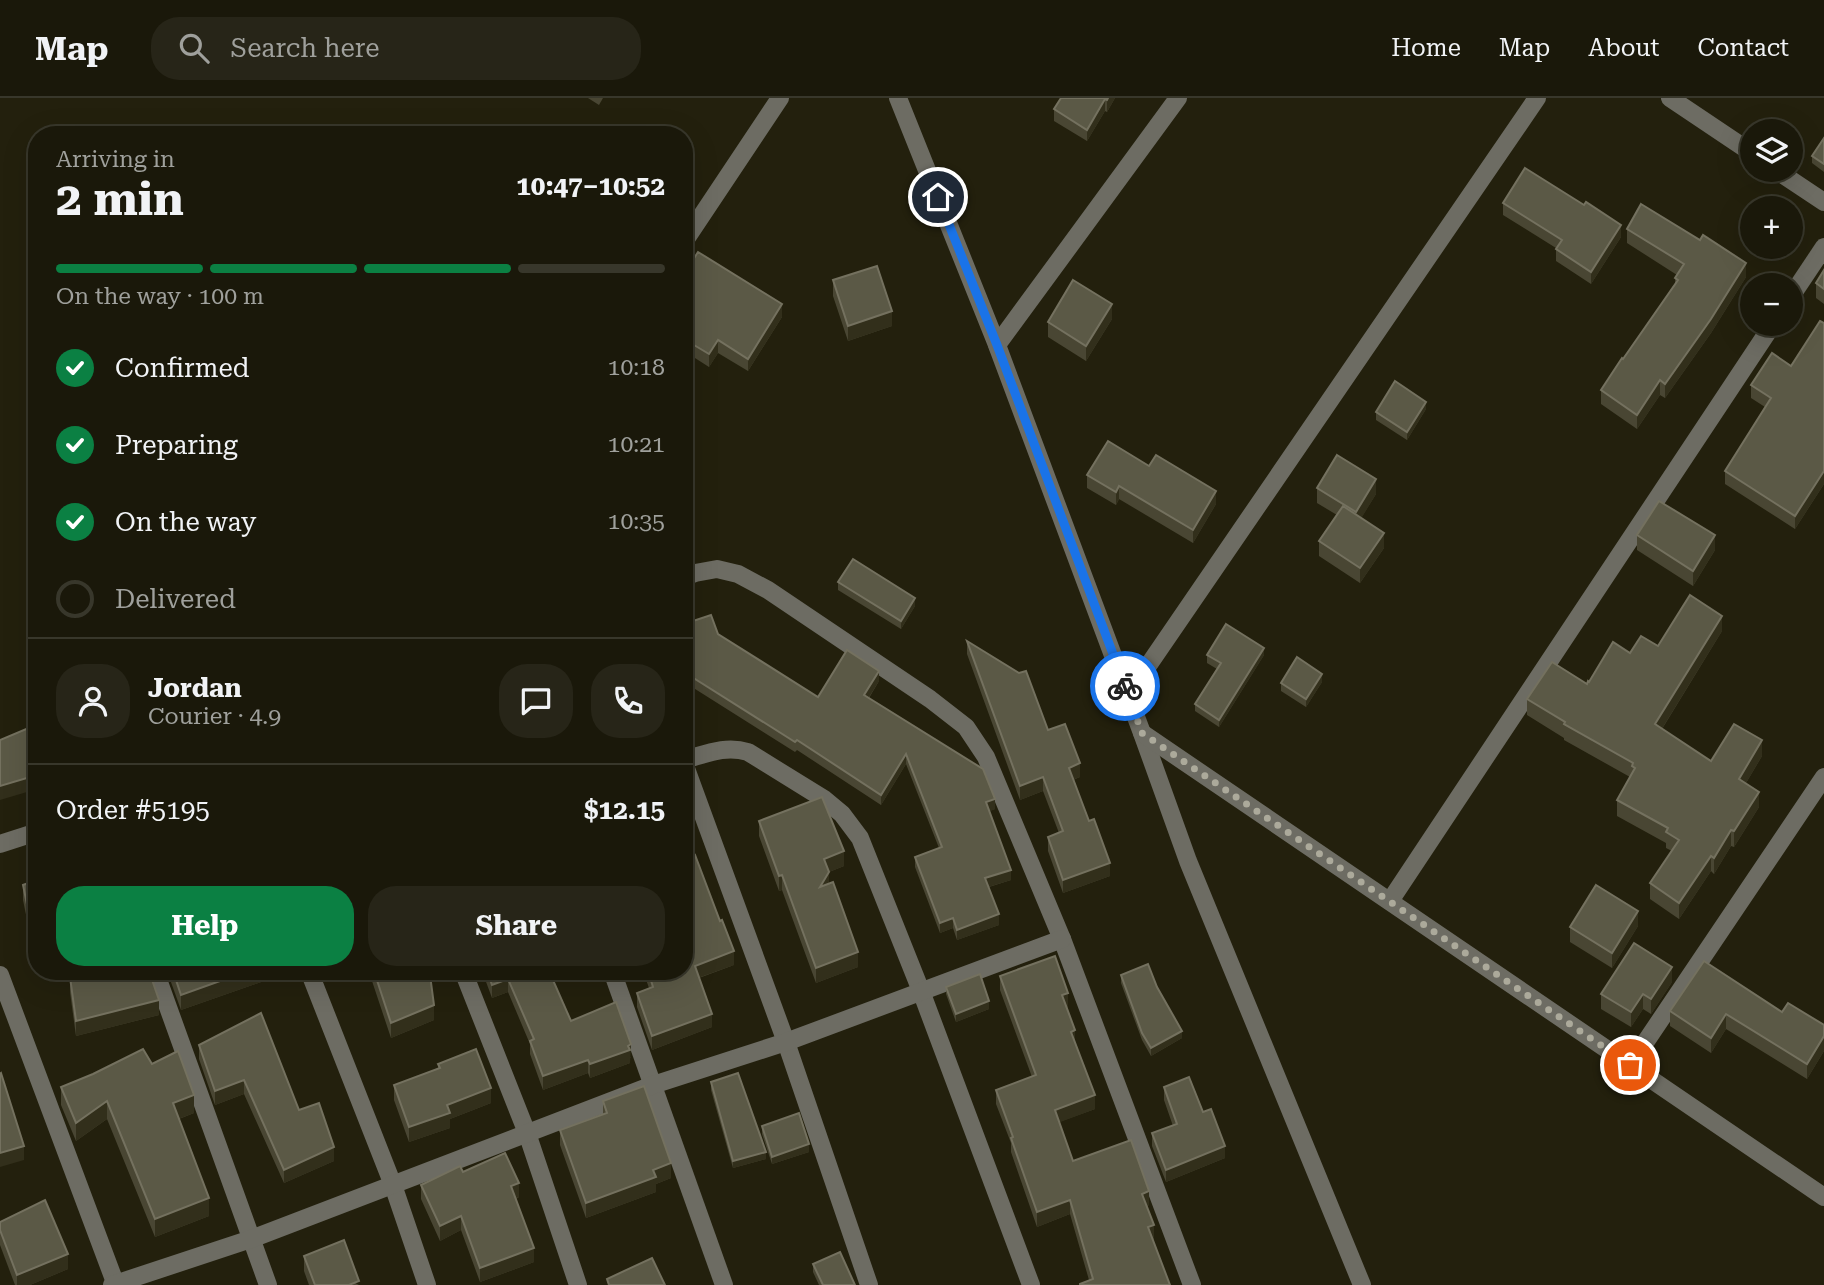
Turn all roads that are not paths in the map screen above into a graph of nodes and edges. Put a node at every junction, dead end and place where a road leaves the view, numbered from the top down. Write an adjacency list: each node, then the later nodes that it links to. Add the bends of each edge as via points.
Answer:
1 (780, 98): 9 (street)
2 (898, 98): 13 (street)
3 (1178, 98): 13 (street)
4 (1537, 98): 15 (street)
5 (1670, 98): 6 (street)
6 (1740, 145)
7 (1794, 182): 8 (street)
8 (1824, 202)
9 (693, 228)
10 (1824, 247): 11 (street)
11 (1803, 278)
12 (1765, 336): 22 (street)
13 (997, 345): 15 (street)
14 (693, 574): 23 (street, via 717,569 738,574 966,727 986,757)
15 (1128, 695): 16 (street)
16 (1142, 733): 22 (street); 45 (street, via 1188,861)
17 (693, 759): 29 (street, via 724,748 747,751 842,814 860,838)
18 (1824, 777): 31 (street)
19 (693, 787): 30 (street)
20 (28, 835): 21 (street)
21 (0, 844)
22 (1390, 901): 31 (street)
23 (1062, 939): 29 (street); 44 (street)
24 (0, 975): 37 (street)
25 (158, 980): 36 (street)
26 (313, 980): 34 (street)
27 (467, 980): 33 (street)
28 (615, 980): 32 (street)
29 (921, 991): 30 (street); 43 (street)
30 (786, 1042): 32 (street); 42 (street)
31 (1630, 1065): 35 (street)
32 (653, 1085): 33 (street); 41 (street)
33 (527, 1133): 34 (street); 40 (street)
34 (393, 1185): 36 (street); 39 (street)
35 (1824, 1198)
36 (251, 1239): 37 (street); 38 (street)
37 (115, 1284)
38 (268, 1285)
39 (427, 1285)
40 (578, 1285)
41 (724, 1285)
42 (869, 1285)
43 (1031, 1285)
44 (1192, 1285)
45 (1363, 1285)

